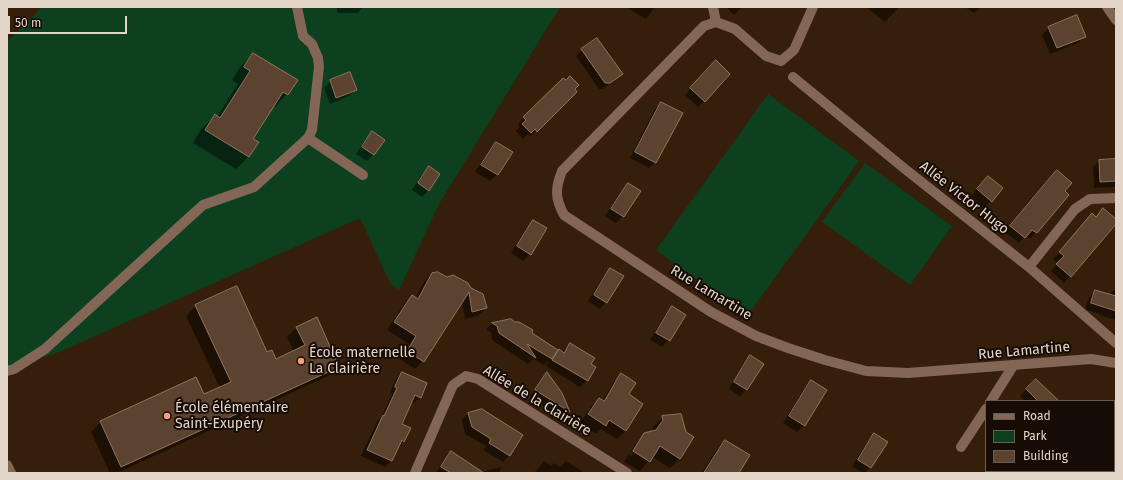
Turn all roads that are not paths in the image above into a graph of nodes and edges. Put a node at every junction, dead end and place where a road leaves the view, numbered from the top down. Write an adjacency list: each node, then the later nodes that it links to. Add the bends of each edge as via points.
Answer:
1 (297, 7): 8 (street, via 303,36 312,44 319,68 312,130)
2 (712, 7): 6 (street)
3 (813, 7): 6 (street, via 794,50 781,61 766,56 735,29)
4 (1107, 7): 5 (street)
5 (1116, 20)
6 (716, 22): 14 (street, Rue Lamartine, via 704,26 562,172 557,185 558,204 564,215 711,312 756,336 788,348 866,371 908,373)
7 (793, 77): 11 (street, Allée Victor Hugo)
8 (308, 138): 9 (street); 15 (street, via 254,187 203,205 46,350)
9 (363, 175)
10 (1116, 198): 11 (street, via 1090,199 1075,209)
11 (1029, 267): 12 (street, Allée Victor Hugo)
12 (1116, 343)
13 (1116, 363): 14 (street, Rue Lamartine, via 1091,359)
14 (1013, 366): 16 (street)
15 (7, 371)
16 (992, 400)
17 (985, 411): 18 (street)
18 (961, 447)
19 (7, 465): 20 (street)
20 (11, 473)
21 (415, 473): 22 (street, Allée de la Clairière, via 452,386 466,376 478,380)
22 (627, 473)

